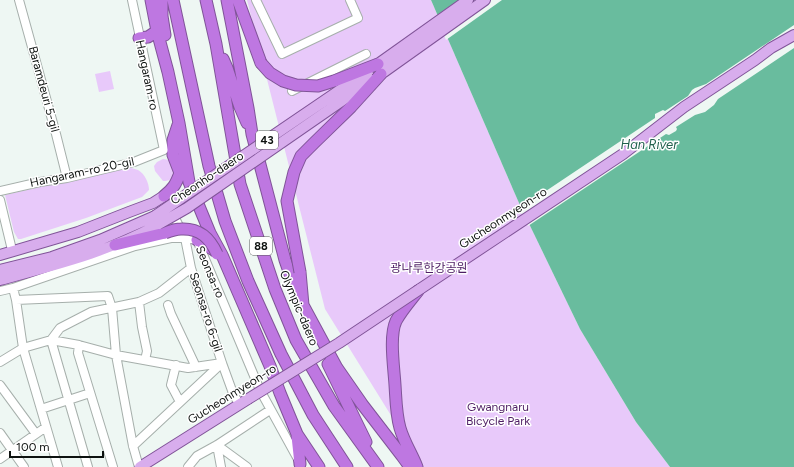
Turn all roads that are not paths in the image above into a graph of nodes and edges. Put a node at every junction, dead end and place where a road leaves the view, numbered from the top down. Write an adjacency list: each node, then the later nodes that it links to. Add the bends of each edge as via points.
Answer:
1 (19, 0): 25 (street, Baramdeuri 5-gil)
2 (132, 0): 15 (street, Hangaram-ro)
3 (151, 0): 13 (highway)
4 (162, 0): 19 (highway)
5 (173, 0): 83 (highway, 88, via 209,166 225,221 248,281 281,354 313,415)
6 (206, 0): 16 (highway, Olympic-daero / 88)
7 (227, 0): 22 (highway)
8 (238, 0): 18 (highway, bridge, via 261,62 270,73 283,81 296,85 318,86)
9 (256, 0): 10 (street, via 282,54 358,18)
10 (350, 0)
11 (468, 0): 18 (main road, Cheonho-daero / 43)
12 (485, 0): 18 (main road, Cheonho-daero / 43)
13 (157, 31): 15 (highway, via 148,37); 19 (highway)
14 (794, 35): 41 (main road, Gucheonmyeon-ro, via 684,107 623,154)
15 (139, 38): 23 (street, Hangaram-ro)
16 (216, 44): 22 (highway); 84 (highway, Olympic-daero / 88, via 240,184 275,289 296,340 334,406)
17 (366, 54): 20 (street)
18 (379, 69): 30 (main road, Cheonho-daero / 43, bridge, via 188,208); 47 (highway, bridge, via 351,108 301,156 294,172 287,201)
19 (168, 72): 21 (highway)
20 (292, 91)
21 (179, 123): 23 (highway); 26 (highway)
22 (252, 134): 47 (highway, via 284,260)
23 (168, 152): 24 (highway); 25 (street, Hangaram-ro 20-gil)
24 (180, 173): 26 (highway); 28 (highway, via 176,183)
25 (67, 178): 27 (street, Hangaram-ro 20-gil)
26 (188, 182): 36 (highway)
27 (0, 191)
28 (164, 196): 31 (street, Seonsa-ro 6-gil); 34 (main road, via 153,203 78,232)
29 (0, 200): 34 (street)
30 (160, 224): 33 (highway); 36 (highway, bridge, via 200,233); 38 (main road, Cheonho-daero / 43)
31 (185, 238): 32 (street, Seonsa-ro); 37 (street, Seonsa-ro 6-gil); 40 (street, Seonsa-ro, via 171,238 135,246)
32 (197, 240): 36 (highway); 63 (street, Seonsa-ro)
33 (116, 245): 39 (main road, via 60,264)
34 (12, 250): 35 (main road)
35 (0, 255)
36 (220, 255): 67 (highway, via 266,372 280,393)
37 (191, 268): 44 (street, via 158,293); 54 (street, Seonsa-ro 6-gil)
38 (0, 270)
39 (0, 280)
40 (13, 288): 42 (street, Seonsa-ro); 43 (street)
41 (420, 289): 61 (main road, Gucheonmyeon-ro, bridge); 73 (highway, bridge, via 396,322 393,352 397,416)
42 (0, 291)
43 (16, 300): 46 (street, via 108,296); 50 (street)
44 (139, 302): 46 (street); 52 (street, via 147,351)
45 (168, 305): 56 (street)
46 (112, 308): 48 (street, via 91,312 60,328); 51 (street)
47 (305, 308): 73 (highway, via 337,368 402,456); 84 (highway, via 310,328)
48 (51, 340): 49 (street); 50 (street); 59 (street)
49 (79, 345): 51 (street); 58 (street, via 78,353)
50 (23, 348): 53 (street); 62 (street)
51 (116, 355): 52 (street); 69 (street)
52 (145, 360): 55 (street)
53 (0, 362)
54 (222, 363): 56 (street); 60 (street, Seonsa-ro 6-gil); 61 (street, Seonsa-ro 6-gil, via 234,396)
55 (176, 365): 56 (street); 60 (street, via 171,385)
56 (196, 367)
57 (0, 386): 66 (street)
58 (90, 393): 59 (street); 77 (street)
59 (68, 401): 62 (street); 76 (street)
60 (180, 402): 69 (street, Seonsa-ro 6-gil)
61 (244, 402): 78 (main road, Gucheonmyeon-ro)
62 (41, 409): 64 (street)
63 (270, 410): 68 (street); 72 (street, Seonsa-ro)
64 (46, 427): 66 (street); 75 (street)
65 (0, 433): 70 (street)
66 (36, 434): 70 (street)
67 (297, 434): 72 (highway); 82 (highway)
68 (217, 445): 79 (street, via 197,456); 80 (street); 81 (street)
69 (133, 446): 78 (street)
70 (12, 450): 71 (street); 74 (street)
71 (0, 459)
72 (301, 466)
73 (414, 466)
74 (24, 467)
75 (58, 467)
76 (88, 467)
77 (113, 467)
78 (140, 467)
79 (188, 467)
80 (221, 467)
81 (247, 467)
82 (319, 467)
83 (347, 467)
84 (379, 467)

